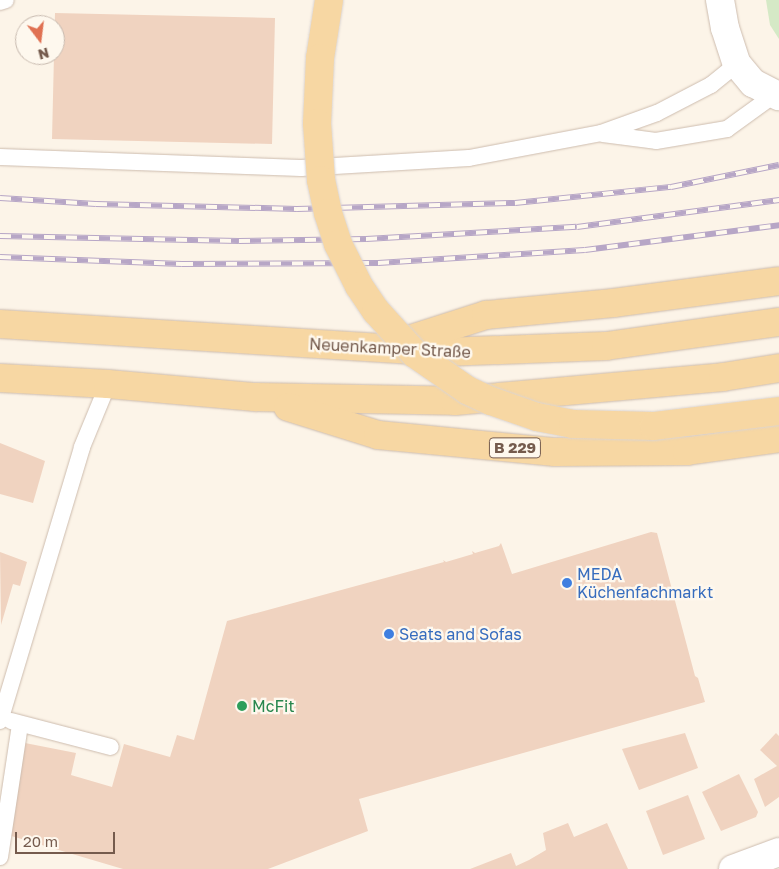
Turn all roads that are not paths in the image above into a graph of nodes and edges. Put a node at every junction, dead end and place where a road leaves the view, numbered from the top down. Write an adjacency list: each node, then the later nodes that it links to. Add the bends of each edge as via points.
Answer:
1 (6, 0): 4 (lane)
2 (329, 0): 17 (main road, bridge, via 320,58 316,123 321,180 328,213 338,244 358,286 415,354 461,386 491,401 537,417 573,424 654,426)
3 (720, 0): 5 (street)
4 (0, 2)
5 (737, 64): 6 (street, via 753,82); 7 (lane, via 711,85 657,113)
6 (776, 95): 7 (lane, via 727,130 656,141)
7 (601, 134): 8 (lane, via 468,158 301,168)
8 (0, 157)
9 (779, 281): 12 (main road, via 622,302 486,315)
10 (779, 322): 12 (main road, Neuenkamper Straße, via 606,346 531,351)
11 (0, 324): 12 (main road, Neuenkamper Straße)
12 (380, 349)
13 (779, 368): 16 (main road, B 229, via 723,377 455,401)
14 (0, 378): 15 (main road, B 229)
15 (108, 384): 16 (main road, B 229); 19 (lane, via 82,447)
16 (256, 397): 18 (main road, B 229, via 378,435 555,452 687,451)
17 (779, 411)
18 (779, 438)
19 (1, 720): 20 (lane)
20 (20, 724): 21 (lane); 23 (lane)
21 (111, 747)
22 (779, 852): 24 (street)
23 (0, 857)
24 (733, 869)

